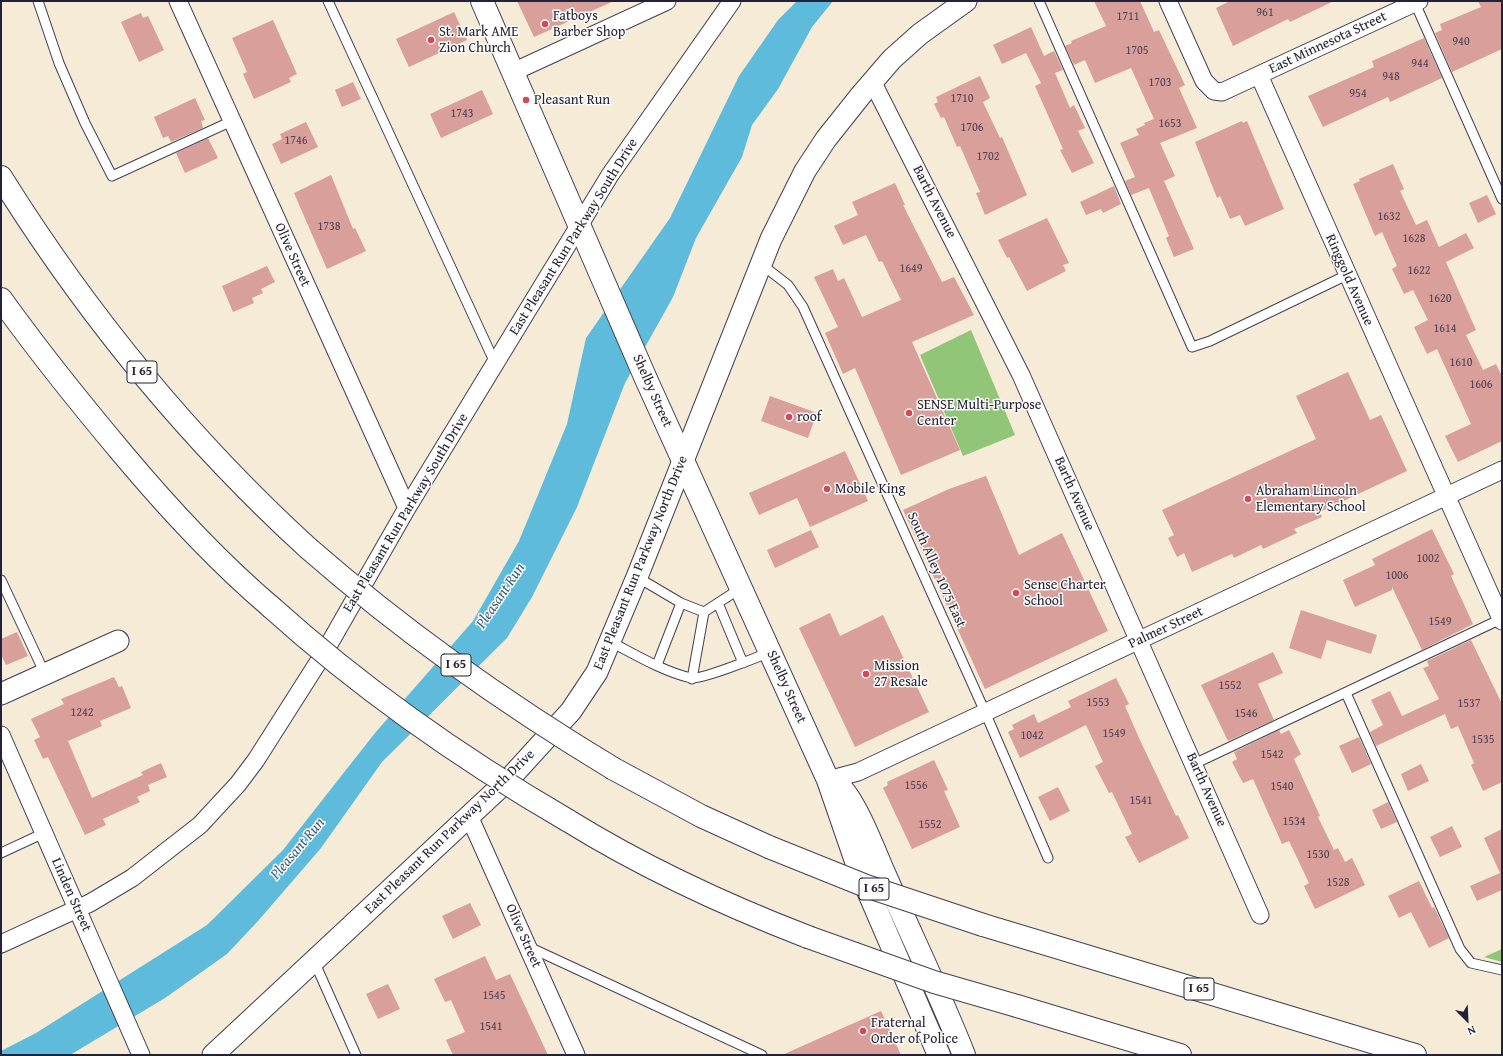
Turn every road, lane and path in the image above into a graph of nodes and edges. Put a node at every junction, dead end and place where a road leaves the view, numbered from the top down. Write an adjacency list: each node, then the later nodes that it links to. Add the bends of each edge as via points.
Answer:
1 (38, 1): 14 (lane, via 59,63 112,176)
2 (178, 1): 14 (street, Olive Street)
3 (328, 1): 21 (lane)
4 (482, 1): 11 (main road, Shelby Street)
5 (667, 1): 11 (street)
6 (732, 1): 17 (street, East Pleasant Run Parkway South Drive)
7 (966, 1): 13 (street, East Pleasant Run Parkway North Drive, via 920,34)
8 (1039, 1): 19 (lane, via 1192,347 1210,341)
9 (1168, 1): 12 (street, via 1204,81 1214,91 1222,92)
10 (1417, 2): 12 (street, East Minnesota Street); 16 (lane)
11 (514, 72): 17 (main road, Shelby Street)
12 (1259, 76): 19 (street, Ringgold Avenue)
13 (872, 81): 18 (street, East Pleasant Run Parkway North Drive, via 826,139 805,171); 35 (street, Barth Avenue, via 1021,375)
14 (232, 121): 25 (street, Olive Street)
15 (1, 176): 67 (main road, I 65, bridge, via 69,278 145,375 232,475 308,548 362,595 423,642 525,713 614,769 701,816 866,886 983,925)
16 (1502, 199)
17 (579, 223): 21 (street, East Pleasant Run Parkway South Drive); 22 (main road, Shelby Street)
18 (761, 264): 22 (street, East Pleasant Run Parkway North Drive); 43 (lane, South Alley 1075 East, via 788,285 803,307)
19 (1347, 275): 24 (street, Ringgold Avenue)
20 (1, 299): 57 (main road, bridge, via 42,356 164,502 246,586 338,665 484,770 647,866 762,919 908,973)
21 (495, 363): 25 (street, East Pleasant Run Parkway South Drive)
22 (684, 460): 26 (street, East Pleasant Run Parkway North Drive); 28 (main road, Shelby Street)
23 (1502, 470): 24 (street, Palmer Street)
24 (1445, 496): 32 (street, Ringgold Avenue); 35 (street, Palmer Street)
25 (407, 508): 51 (street, East Pleasant Run Parkway South Drive, via 324,653 256,760 232,791 200,825 159,858 116,888)
26 (637, 577): 29 (lane); 34 (street, East Pleasant Run Parkway North Drive)
27 (1, 580): 39 (lane)
28 (741, 588): 30 (lane); 36 (main road, Shelby Street)
29 (681, 602): 31 (lane); 38 (lane)
30 (718, 603): 31 (lane); 37 (lane)
31 (704, 612): 40 (lane)
32 (1502, 620): 41 (lane)
33 (118, 641): 39 (street)
34 (609, 641): 38 (lane); 47 (street, East Pleasant Run Parkway North Drive, via 597,672 571,711 527,762)
35 (1139, 641): 43 (street, Palmer Street); 45 (street, Barth Avenue)
36 (770, 652): 37 (lane); 46 (main road, Shelby Street)
37 (743, 663): 40 (lane)
38 (657, 665): 40 (lane)
39 (45, 674): 42 (street)
40 (692, 678)
41 (1346, 693): 45 (lane); 56 (lane, via 1460,949 1471,963)
42 (1, 694)
43 (985, 712): 46 (street, Palmer Street, via 849,775); 50 (lane, South Alley 1075 East)
44 (1, 735): 48 (street, Linden Street)
45 (1194, 764): 52 (street, Barth Avenue)
46 (828, 780): 63 (main road, Shelby Street, via 859,870); 64 (main road, Shelby Street, via 845,793 866,832 950,1018)
47 (470, 816): 54 (street, Olive Street); 55 (street, East Pleasant Run Parkway North Drive)
48 (44, 833): 49 (lane); 51 (street, Linden Street)
49 (1, 853)
50 (1048, 858)
51 (77, 908): 53 (street, East Pleasant Run Parkway South Drive); 58 (street, Linden Street)
52 (1260, 915)
53 (1, 944)
54 (528, 946): 61 (street, Olive Street); 62 (lane)
55 (314, 961): 59 (street, East Pleasant Run Parkway North Drive); 60 (lane)
56 (1502, 970)
57 (1109, 1033): 65 (main road); 66 (main road)
58 (140, 1055)
59 (213, 1055)
60 (356, 1055)
61 (576, 1055)
62 (762, 1055)
63 (939, 1055)
64 (964, 1055)
65 (1164, 1055)
66 (1180, 1055)
67 (1416, 1055)

